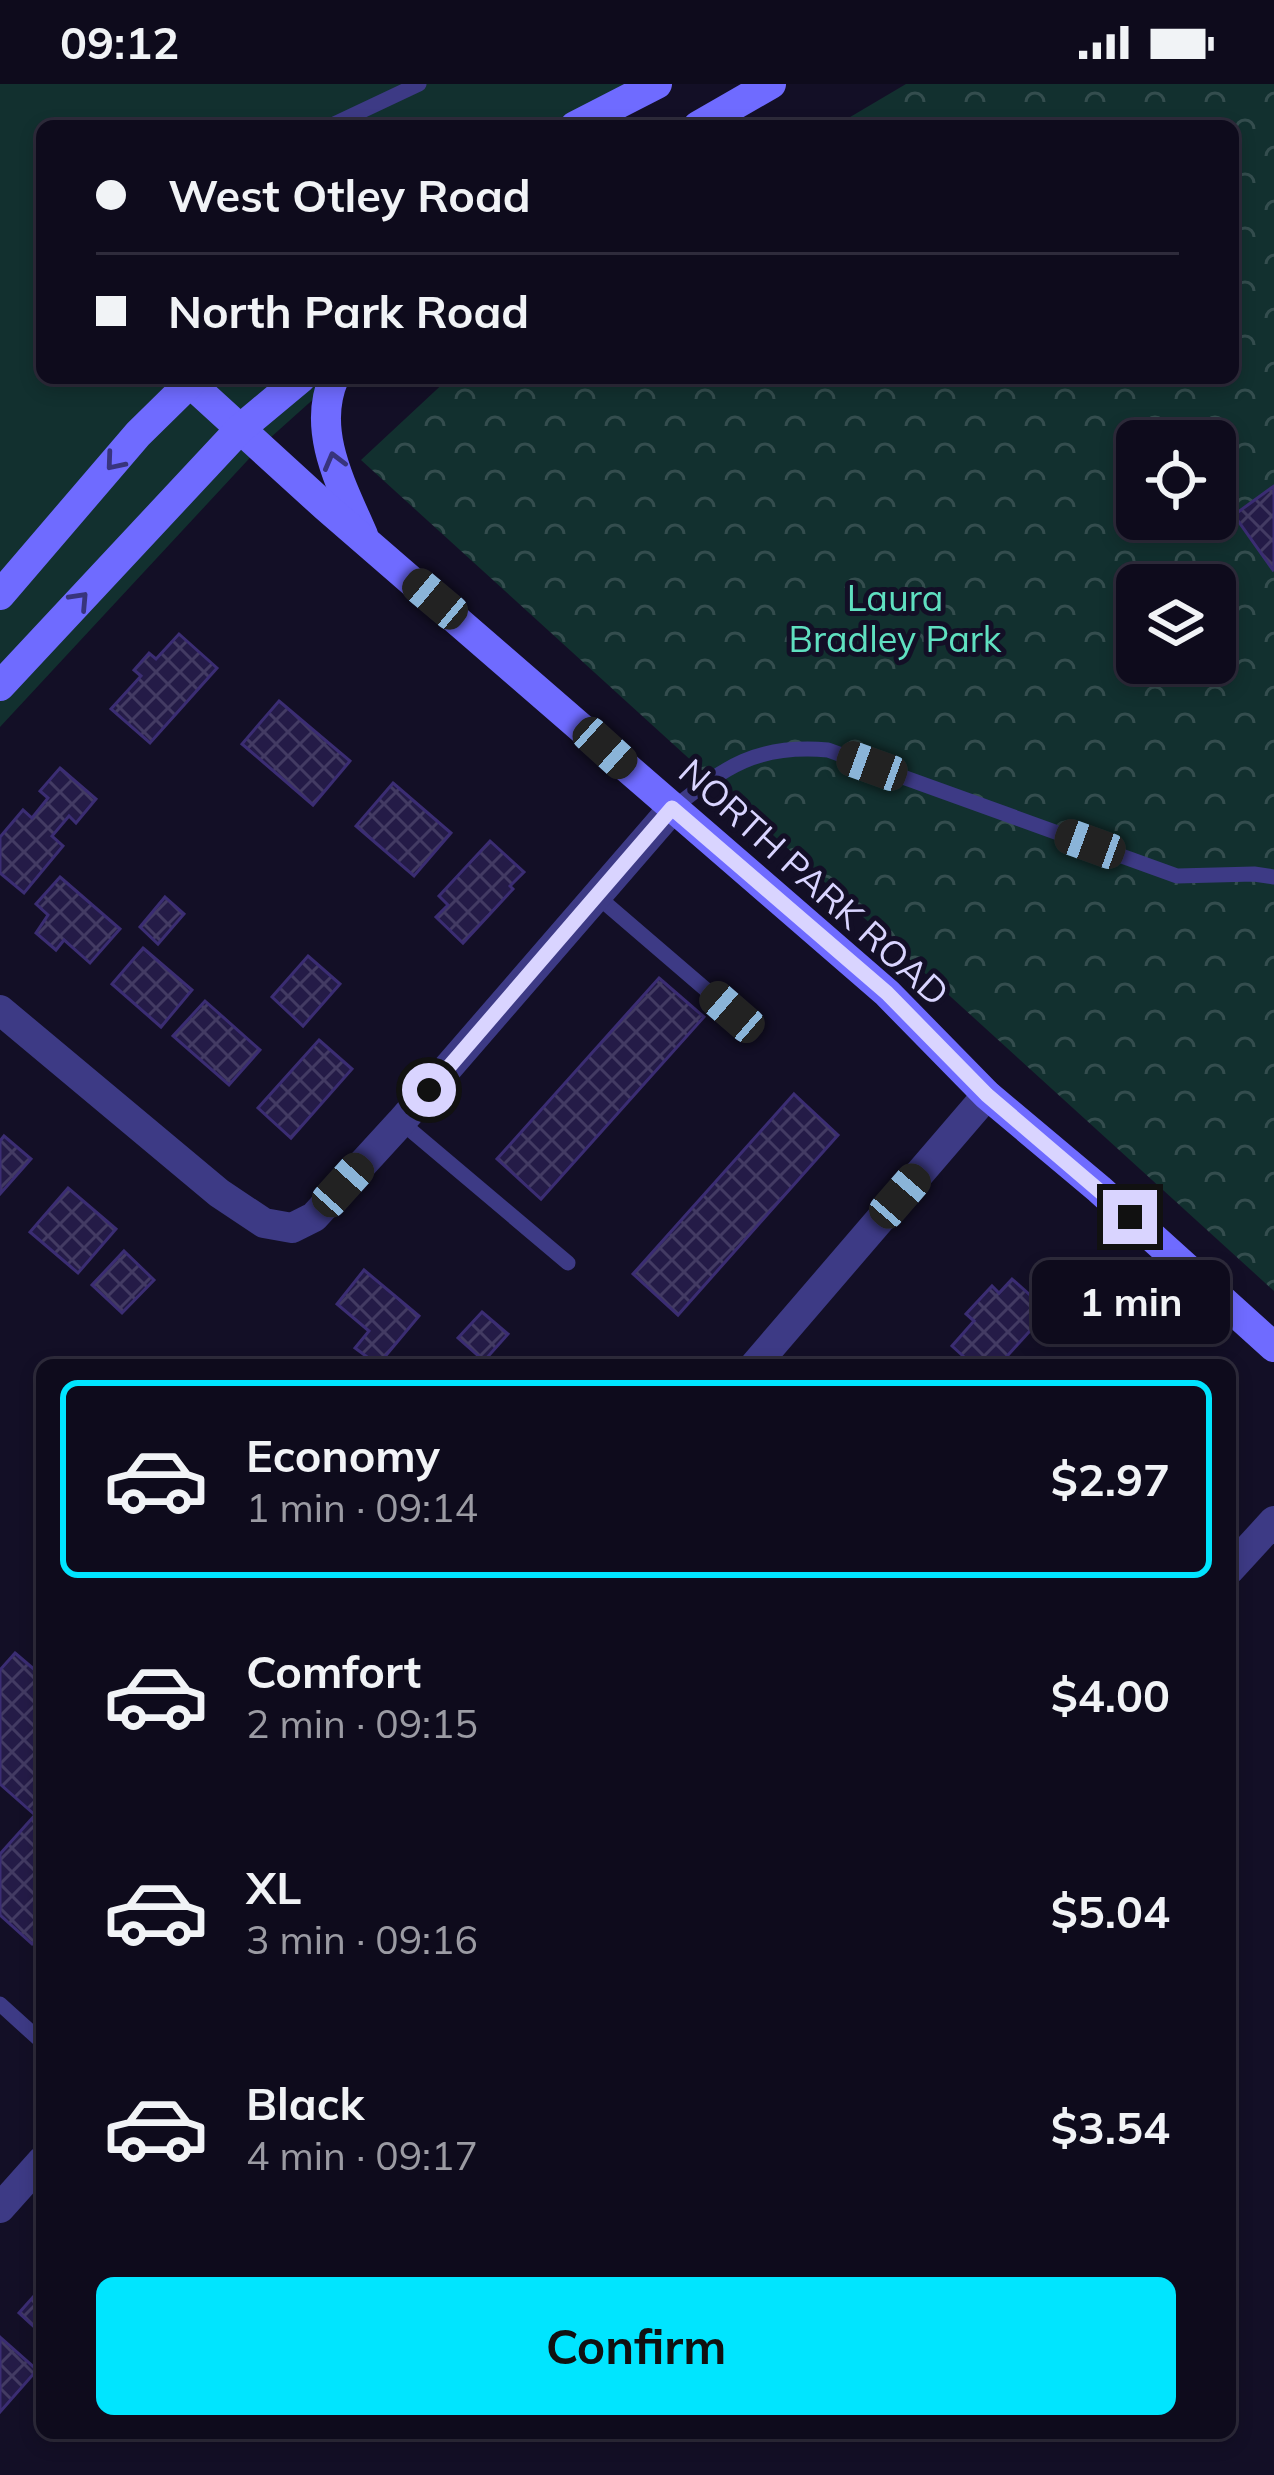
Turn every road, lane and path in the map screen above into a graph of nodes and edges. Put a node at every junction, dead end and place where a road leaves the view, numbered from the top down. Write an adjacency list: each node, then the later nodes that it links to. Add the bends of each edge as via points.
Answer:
1 (419, 84): 4 (lane)
2 (657, 84): 5 (street)
3 (771, 84): 6 (street)
4 (343, 120)
5 (587, 120)
6 (708, 120)
7 (186, 384): 13 (street, one-way to 13)
8 (194, 384): 11 (street, NORTH PARK ROAD)
9 (294, 384): 11 (street)
10 (333, 384): 12 (street, one-way to 10, via 332,464 325,417)
11 (240, 429): 12 (street, NORTH PARK ROAD); 14 (street, one-way to 11)
12 (366, 540): 15 (street, NORTH PARK ROAD)
13 (0, 595)
14 (0, 686)
15 (672, 808): 16 (lane, via 729,766 784,747 828,750 1177,876); 17 (street); 20 (street, NORTH PARK ROAD, via 887,993)
16 (1274, 877)
17 (597, 896): 19 (lane); 21 (street)
18 (0, 1010): 21 (street, via 264,1223 292,1228 314,1217)
19 (732, 1012)
20 (987, 1095): 23 (street, NORTH PARK ROAD); 24 (street)
21 (401, 1122): 22 (lane)
22 (568, 1263)
23 (1274, 1347)
24 (760, 1359)
25 (1274, 1521): 26 (street)
26 (1236, 1562)
27 (0, 2004): 28 (lane)
28 (36, 2037)
29 (36, 2168): 30 (street)
30 (0, 2209)

